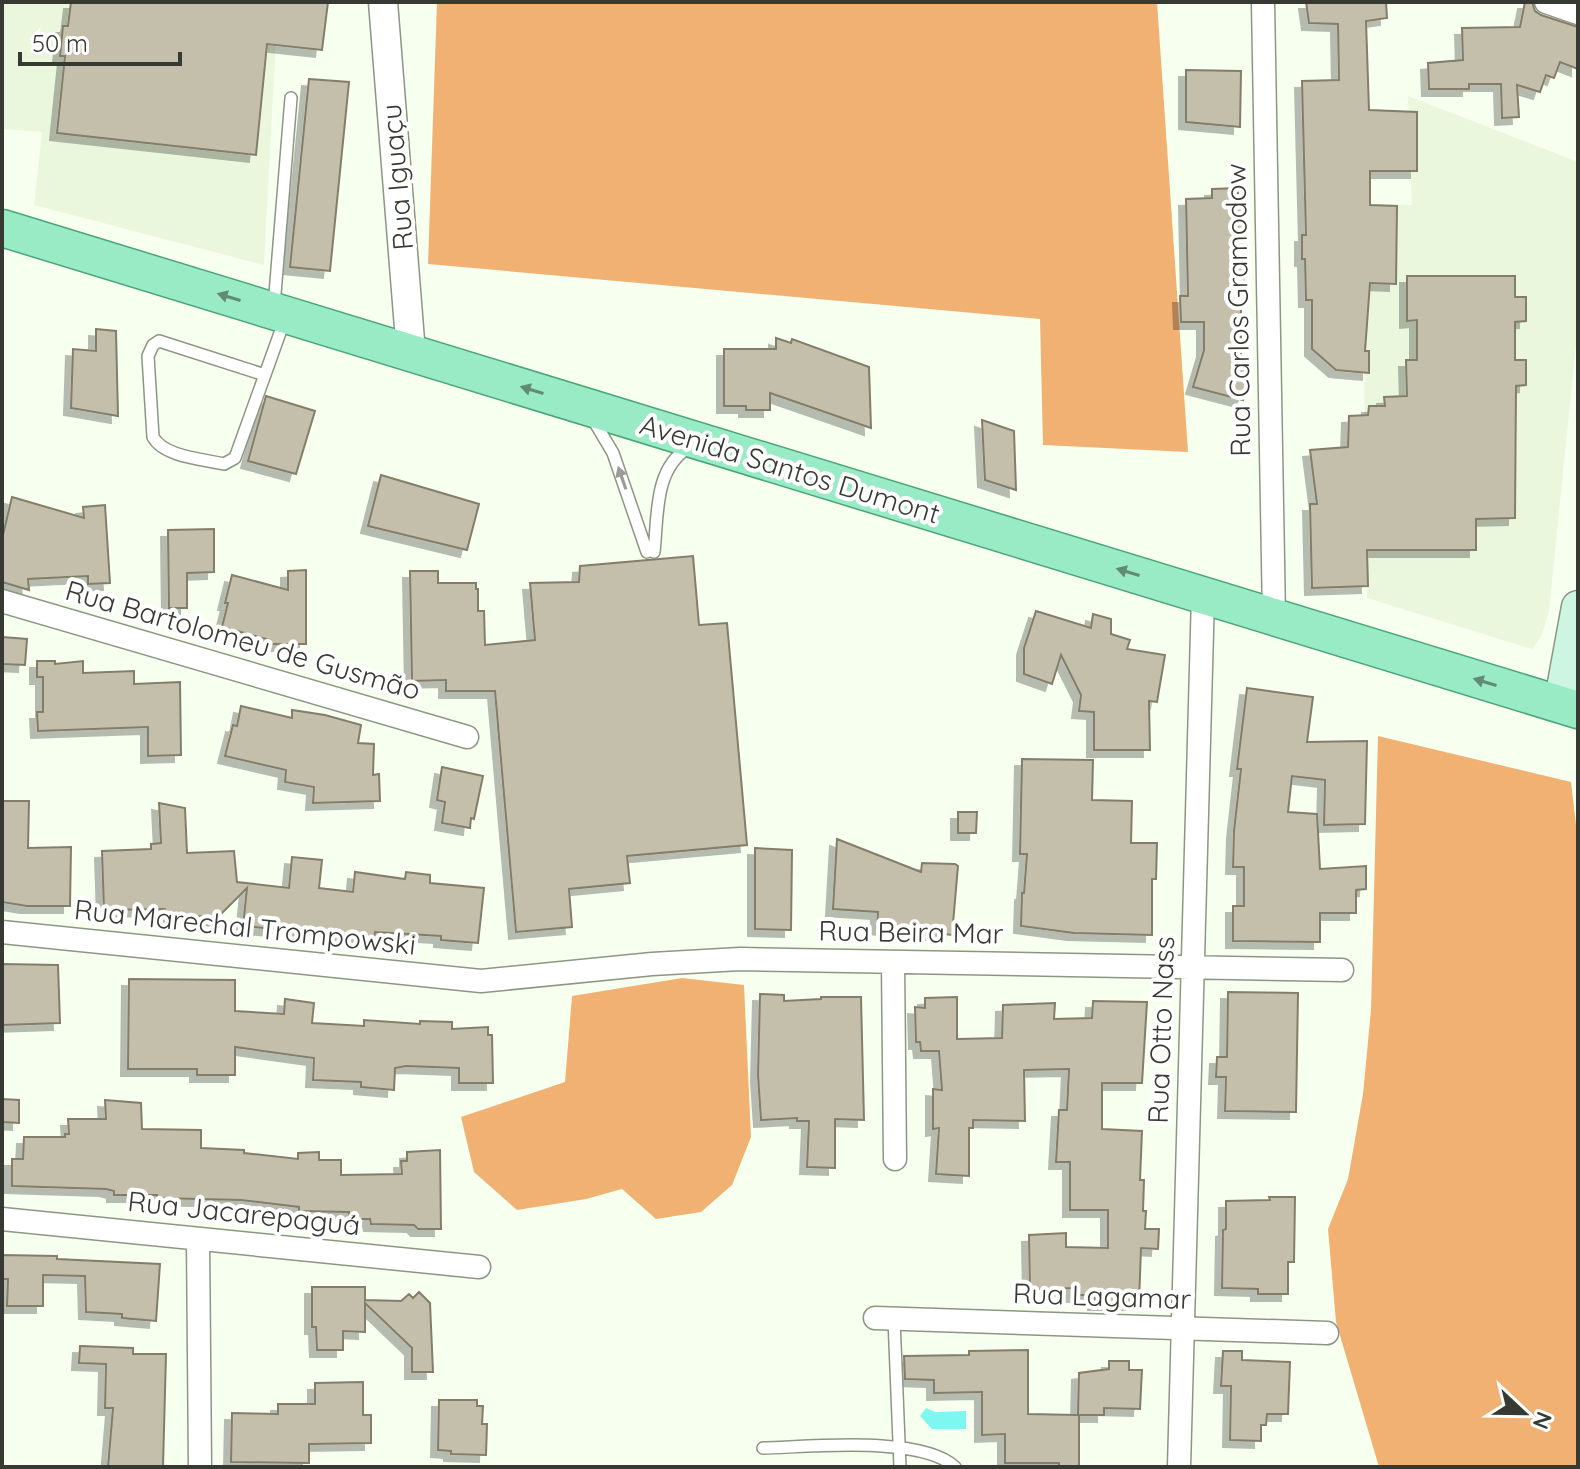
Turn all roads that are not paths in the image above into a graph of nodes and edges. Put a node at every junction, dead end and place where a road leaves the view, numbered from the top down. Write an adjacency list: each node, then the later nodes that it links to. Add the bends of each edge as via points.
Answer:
1 (383, 2): 8 (street, Rua Iguaçu)
2 (1263, 2): 15 (street, Rua Carlos Gramodow)
3 (1546, 2): 4 (street)
4 (1578, 13)
5 (291, 98): 7 (lane)
6 (2, 228): 7 (main road, Avenida Santos Dumont, one-way to 6)
7 (280, 313): 8 (main road, Avenida Santos Dumont); 9 (lane)
8 (411, 353): 10 (main road, Avenida Santos Dumont, one-way to 8)
9 (265, 375): 9 (lane, via 235,458 224,464 157,445 148,356 159,341)
10 (585, 406): 11 (main road, Avenida Santos Dumont); 11 (lane, one-way to 10, via 674,456 662,477 651,552 613,453)
11 (699, 441): 12 (main road, Avenida Santos Dumont, one-way to 11)
12 (1203, 595): 15 (main road, Avenida Santos Dumont); 20 (street, Rua Otto Nass)
13 (2, 601): 17 (street, Rua Bartolomeu de Gusmão)
14 (1578, 607): 16 (main road)
15 (1274, 617): 16 (main road, Avenida Santos Dumont, one-way to 15)
16 (1569, 707)
17 (467, 737)
18 (2, 932): 22 (street, Rua Marechal Trompowski)
19 (893, 962): 20 (street, Rua Beira Mar); 22 (street, Rua Beira Mar, via 693,960); 23 (street)
20 (1193, 967): 21 (street, Rua Beira Mar); 28 (street, Rua Otto Nass)
21 (1342, 970)
22 (481, 981)
23 (895, 1159)
24 (2, 1219): 25 (street, Rua Jacarepaguá)
25 (198, 1239): 26 (street, Rua Jacarepaguá); 32 (street)
26 (479, 1267)
27 (885, 1318): 28 (street, Rua Lagamar); 30 (lane)
28 (1183, 1328): 29 (street, Rua Lagamar); 35 (street, Rua Otto Nass)
29 (1327, 1333)
30 (900, 1446): 31 (lane); 33 (lane); 34 (lane)
31 (763, 1448)
32 (200, 1467)
33 (900, 1467)
34 (955, 1467)
35 (1179, 1467)

